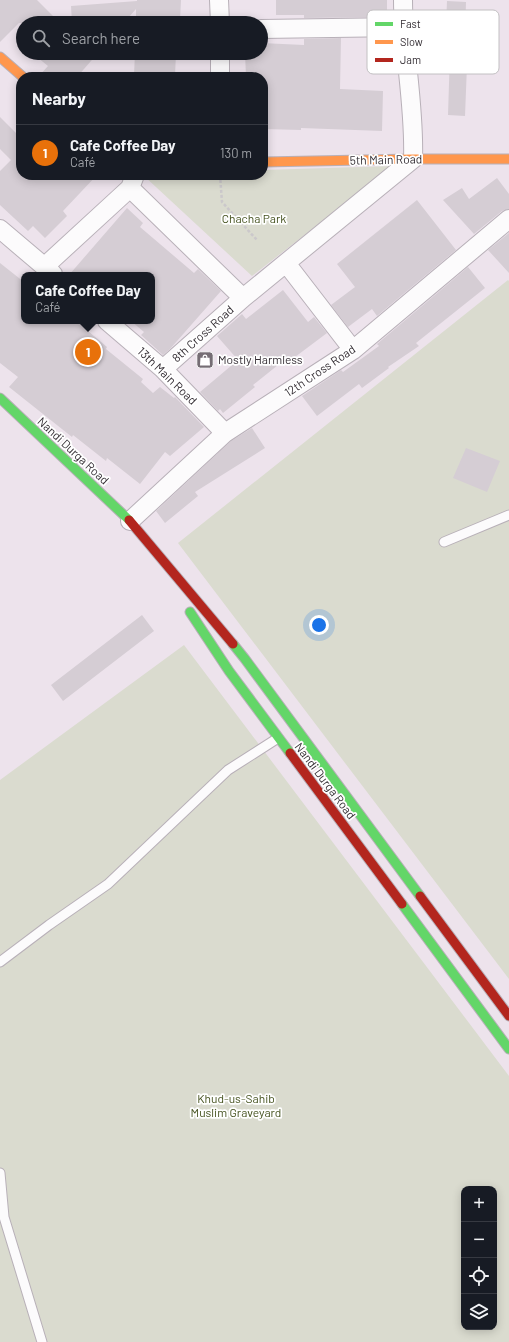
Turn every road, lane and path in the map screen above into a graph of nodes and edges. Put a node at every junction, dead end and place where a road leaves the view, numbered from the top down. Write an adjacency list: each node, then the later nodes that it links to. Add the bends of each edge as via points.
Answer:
1 (219, 0): 2 (street)
2 (220, 16)
3 (367, 28): 4 (street)
4 (268, 29)
5 (0, 57): 7 (main road)
6 (220, 60): 8 (street)
7 (17, 72)
8 (220, 72)
9 (408, 74): 10 (street, via 414,139)
10 (413, 159): 11 (main road, 5th Main Road); 12 (main road, 5th Main Road); 18 (street, 8th Cross Road)
11 (509, 159)
12 (268, 162)
13 (220, 180): 17 (path, via 222,202)
14 (133, 181): 19 (street); 20 (street)
15 (509, 218): 22 (street, 12th Cross Road)
16 (0, 229): 19 (street)
17 (257, 240)
18 (286, 264): 20 (street, 8th Cross Road); 22 (street)
19 (49, 271)
20 (243, 298): 23 (street, 8th Cross Road)
21 (110, 324): 23 (street, 13th Main Road)
22 (353, 350): 25 (street, 12th Cross Road)
23 (163, 369): 25 (street, 13th Main Road)
24 (0, 398): 27 (main road, Nandi Durga Road)
25 (225, 433): 27 (street, 12th Cross Road)
26 (509, 515): 28 (lane)
27 (130, 521): 29 (main road, Nandi Durga Road); 33 (main road, Nandi Durga Road, via 245,660)
28 (444, 542)
29 (173, 586)
30 (186, 606): 31 (main road, Nandi Durga Road, via 228,671)
31 (278, 738): 32 (lane, via 228,770 108,884); 34 (main road, Nandi Durga Road)
32 (0, 962)
33 (509, 1016)
34 (509, 1049)
35 (0, 1173): 36 (lane, via 4,1217)
36 (42, 1342)

